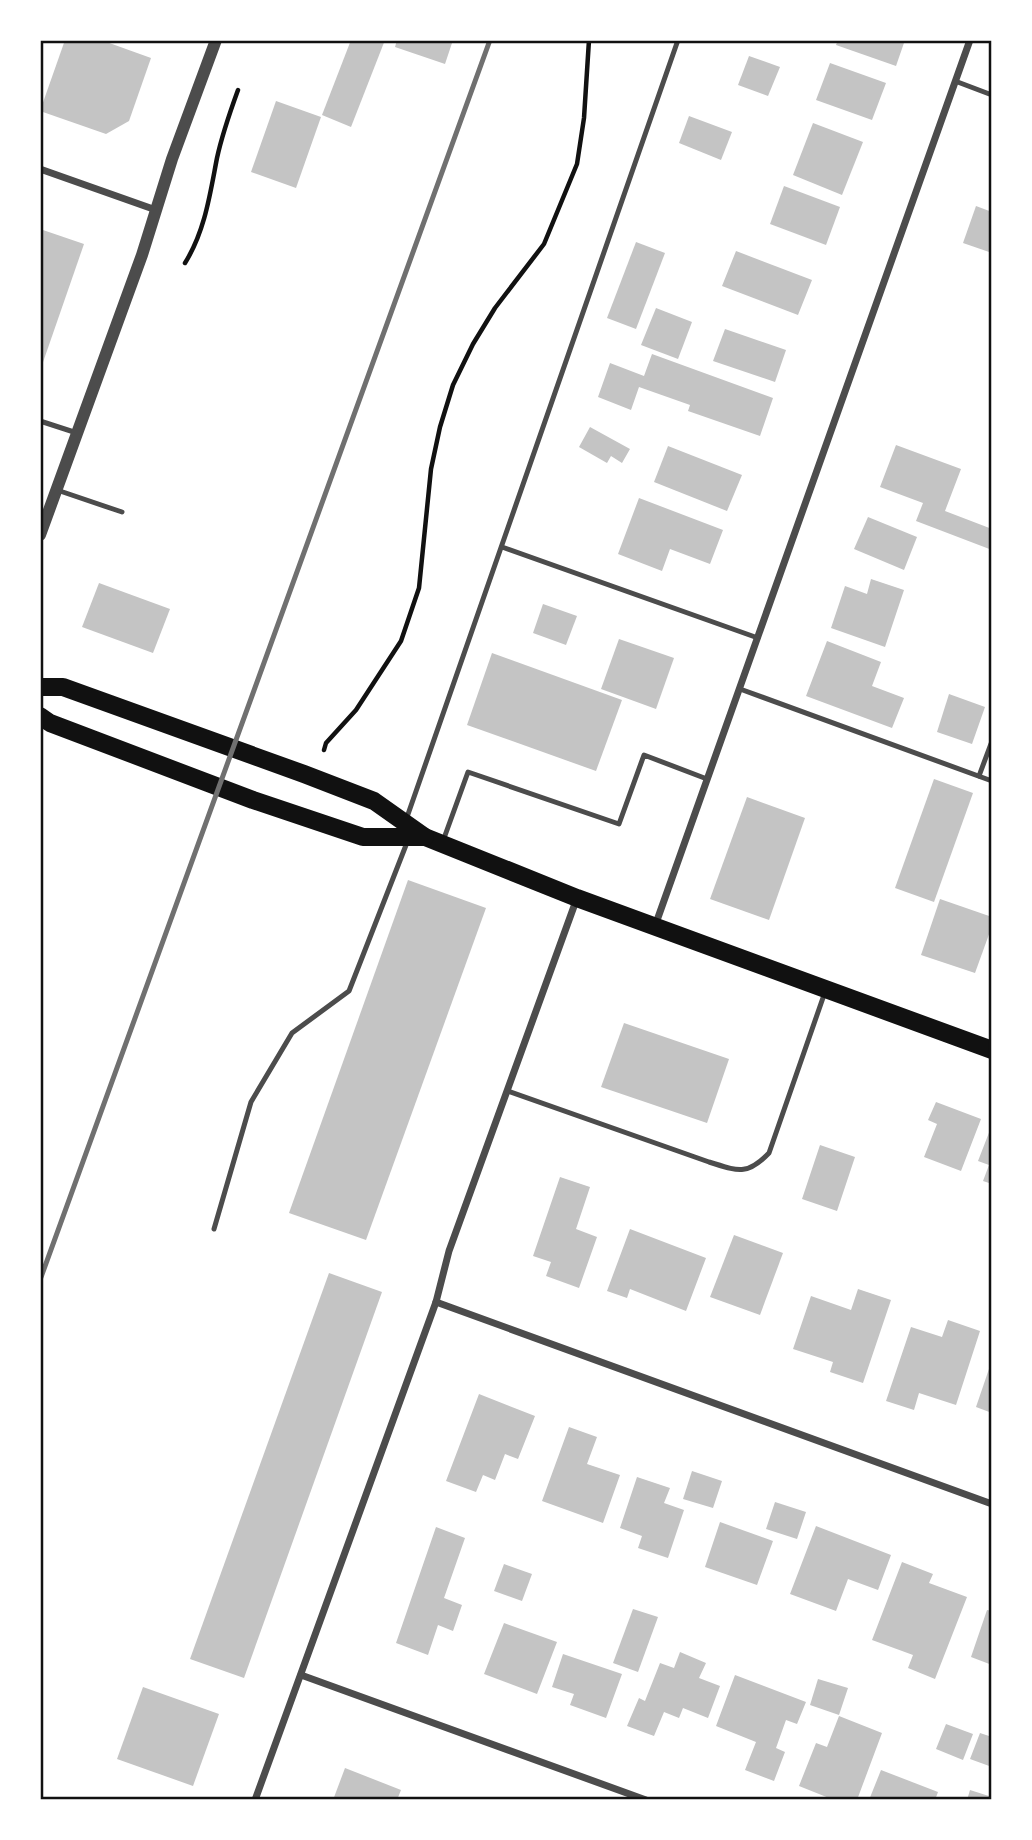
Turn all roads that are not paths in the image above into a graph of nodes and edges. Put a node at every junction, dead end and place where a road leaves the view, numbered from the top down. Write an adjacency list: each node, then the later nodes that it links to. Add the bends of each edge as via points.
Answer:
1 (216, 40): 7 (street)
2 (678, 40): 13 (lane)
3 (970, 40): 4 (street)
4 (955, 81): 5 (lane); 14 (street)
5 (992, 95)
6 (40, 169): 7 (street)
7 (156, 210): 9 (street)
8 (40, 421): 9 (lane)
9 (77, 433): 10 (street)
10 (57, 490): 11 (lane); 12 (street)
11 (122, 512)
12 (40, 535)
13 (502, 547): 14 (lane); 22 (lane)
14 (758, 638): 16 (street)
15 (40, 687): 22 (main road, via 63,687 292,769 374,801)
16 (740, 689): 19 (lane); 20 (street)
17 (40, 716): 22 (main road, via 220,788 363,837)
18 (992, 740): 19 (lane)
19 (979, 776): 21 (lane)
20 (708, 779): 23 (lane, via 644,755 619,824 468,772); 25 (street)
21 (992, 780)
22 (413, 832): 23 (main road); 29 (lane, via 349,991 292,1033 251,1102)
23 (442, 844): 24 (main road)
24 (577, 898): 25 (main road); 28 (street)
25 (655, 926): 26 (main road)
26 (826, 989): 27 (main road); 28 (lane, via 769,1153 755,1167 739,1171 709,1162)
27 (992, 1050)
28 (508, 1090): 30 (street, via 449,1251)
29 (214, 1229)
30 (436, 1302): 31 (street); 32 (street)
31 (992, 1504)
32 (301, 1675): 33 (street); 34 (street)
33 (255, 1800)
34 (646, 1800)

